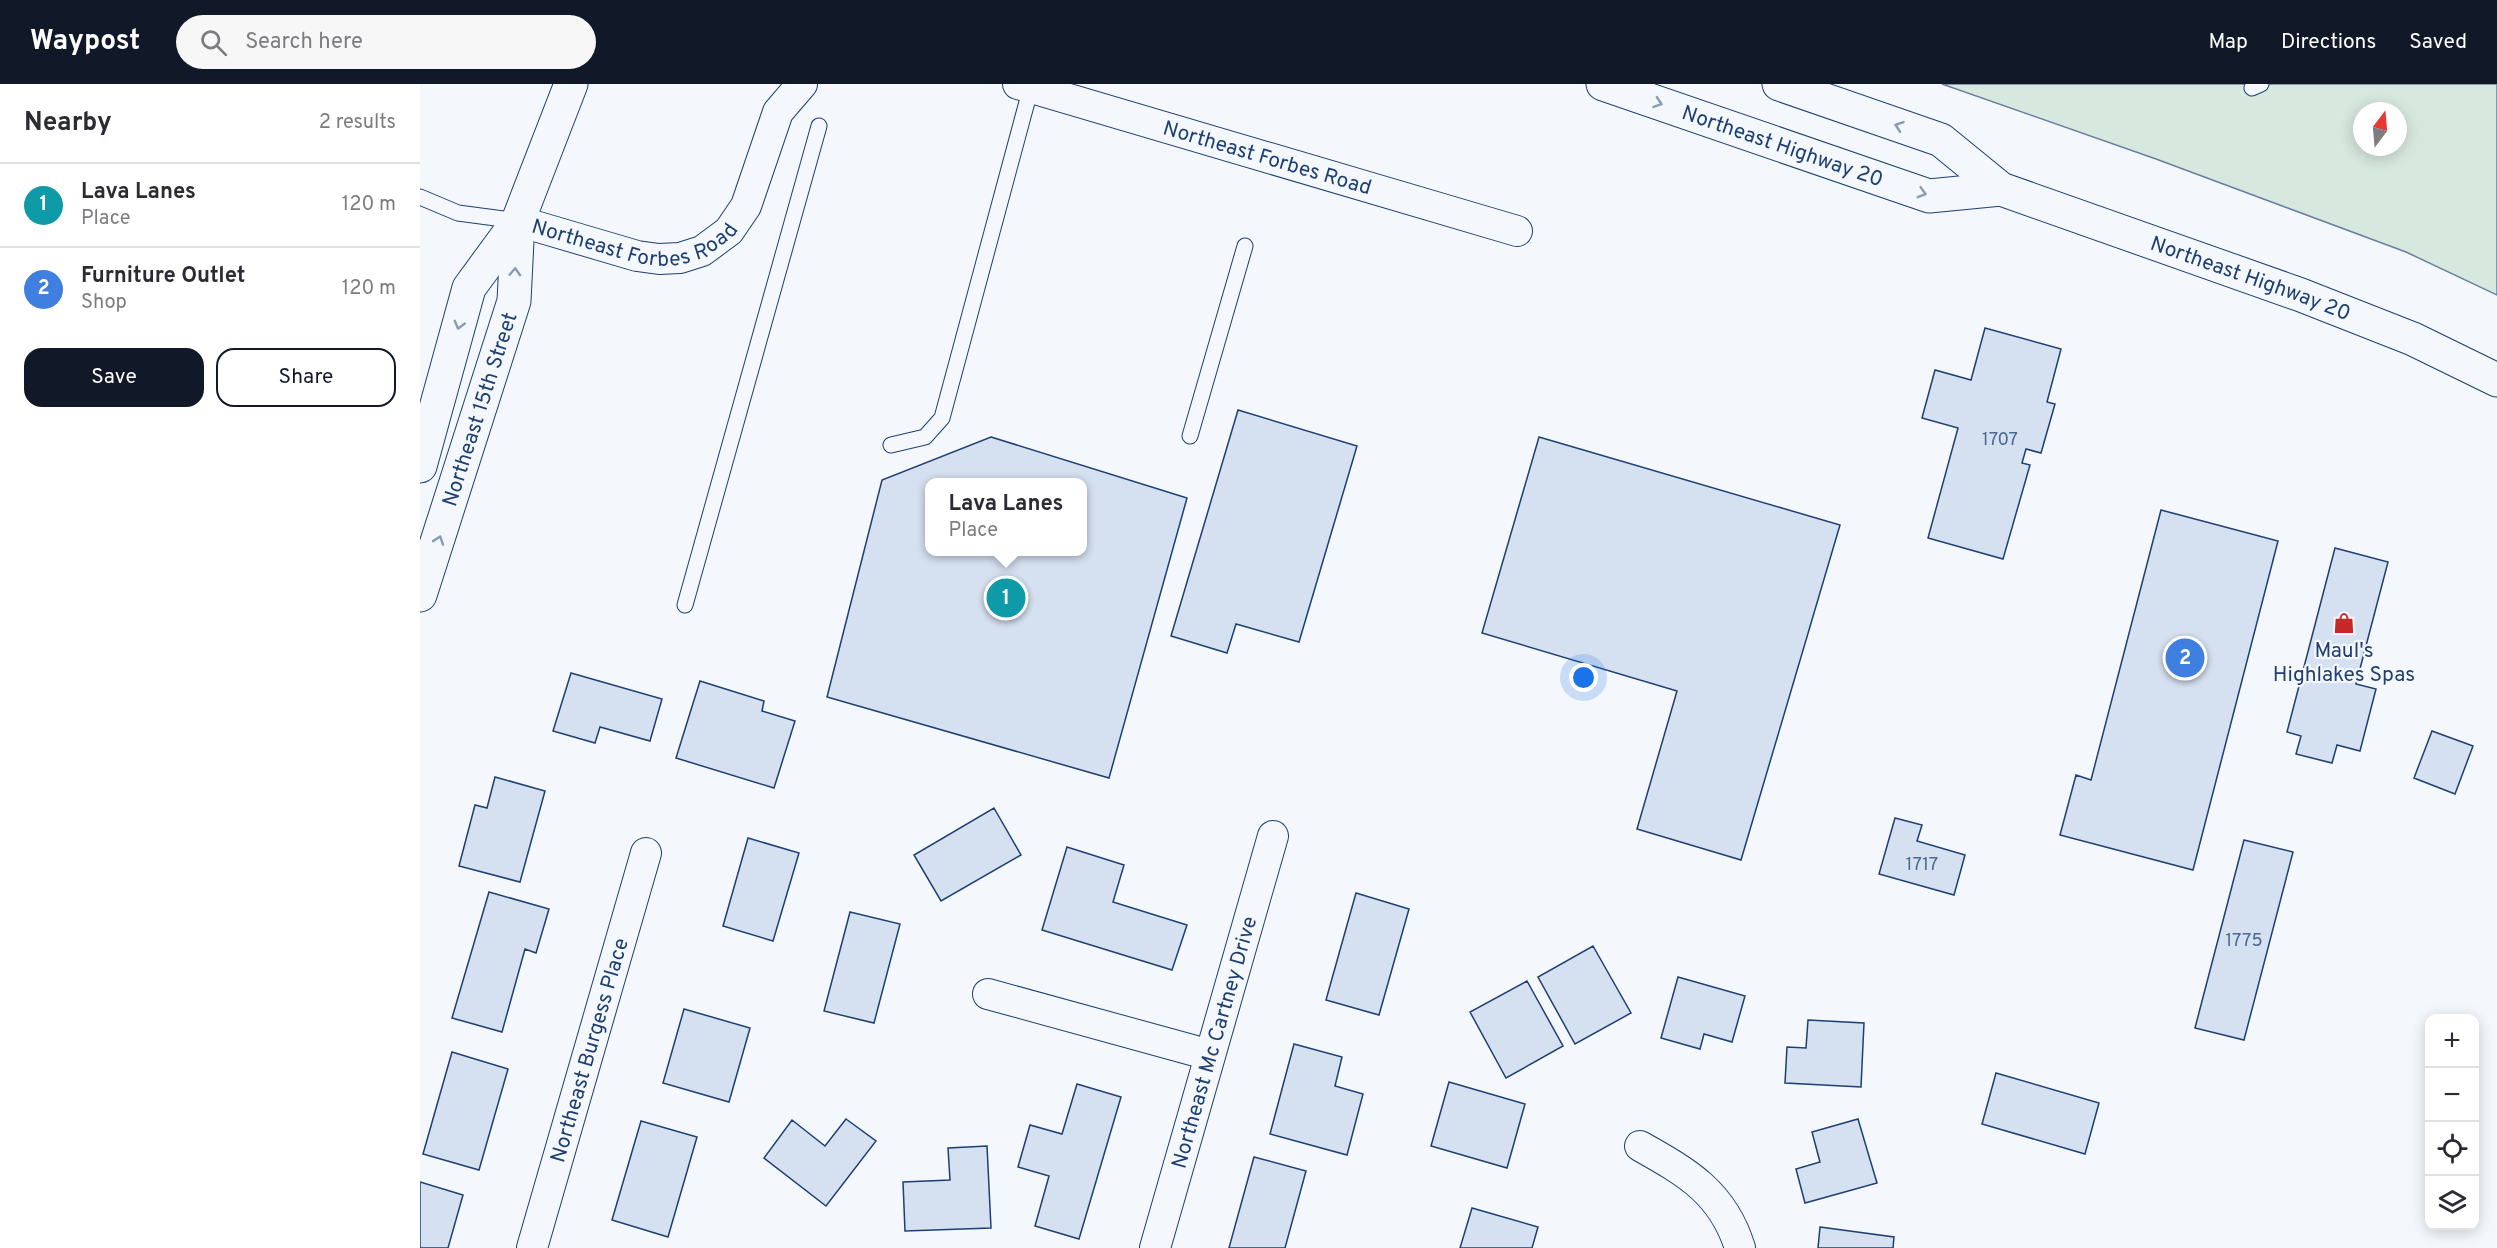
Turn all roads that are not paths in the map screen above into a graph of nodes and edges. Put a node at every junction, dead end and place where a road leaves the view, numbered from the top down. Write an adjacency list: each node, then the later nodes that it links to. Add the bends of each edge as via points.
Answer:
1 (571, 84): 9 (main road, Northeast 15th Street)
2 (802, 84): 9 (street, Northeast Forbes Road, via 778,112 746,206 729,231 702,251 680,258 637,256)
3 (1603, 84): 7 (main road, Northeast Highway 20, one-way to 7, via 1929,196)
4 (1779, 84): 7 (main road, Northeast Highway 20, one-way to 4, via 1941,140)
5 (1025, 86): 10 (street, Northeast Forbes Road); 14 (lane, via 942,418 925,437)
6 (819, 126): 17 (lane)
7 (2001, 189): 12 (main road, Northeast Highway 20, via 2301,295 2413,339)
8 (420, 197): 9 (lane, via 458,213)
9 (518, 221): 15 (main road, Northeast 15th Street, one-way to 15, via 469,288); 16 (main road, Northeast 15th Street, one-way to 9, via 514,301)
10 (1516, 231)
11 (1245, 246): 13 (lane)
12 (2497, 380)
13 (1190, 436)
14 (891, 445)
15 (420, 466)
16 (420, 595)
17 (685, 605)
18 (1273, 836): 21 (street, Northeast Mc Cartney Drive)
19 (646, 853): 23 (street, Northeast Burgess Place)
20 (988, 994): 21 (street)
21 (1210, 1055): 24 (street, Northeast Mc Cartney Drive)
22 (1640, 1146): 25 (street, via 1681,1169 1711,1193 1733,1224)
23 (532, 1248)
24 (1155, 1248)
25 (1740, 1248)

